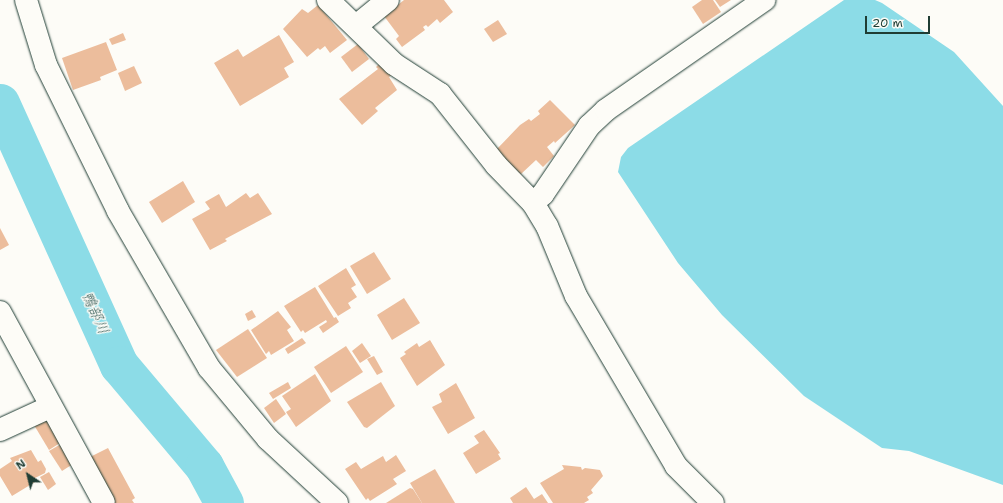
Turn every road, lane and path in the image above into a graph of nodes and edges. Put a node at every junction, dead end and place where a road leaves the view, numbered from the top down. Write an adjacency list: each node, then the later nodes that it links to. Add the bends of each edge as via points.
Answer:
1 (26, 0): 11 (street, via 46,66 118,211 210,368 268,439)
2 (328, 0): 5 (street)
3 (388, 0): 5 (street)
4 (764, 0): 6 (street, via 606,110 590,126 542,194)
5 (356, 26): 6 (street, via 394,64 440,94 496,164)
6 (532, 203): 12 (street, via 547,226 576,296 676,466)
7 (0, 312): 8 (street)
8 (50, 407): 9 (street); 10 (street)
9 (0, 430)
10 (104, 503)
11 (337, 503)
12 (713, 503)

